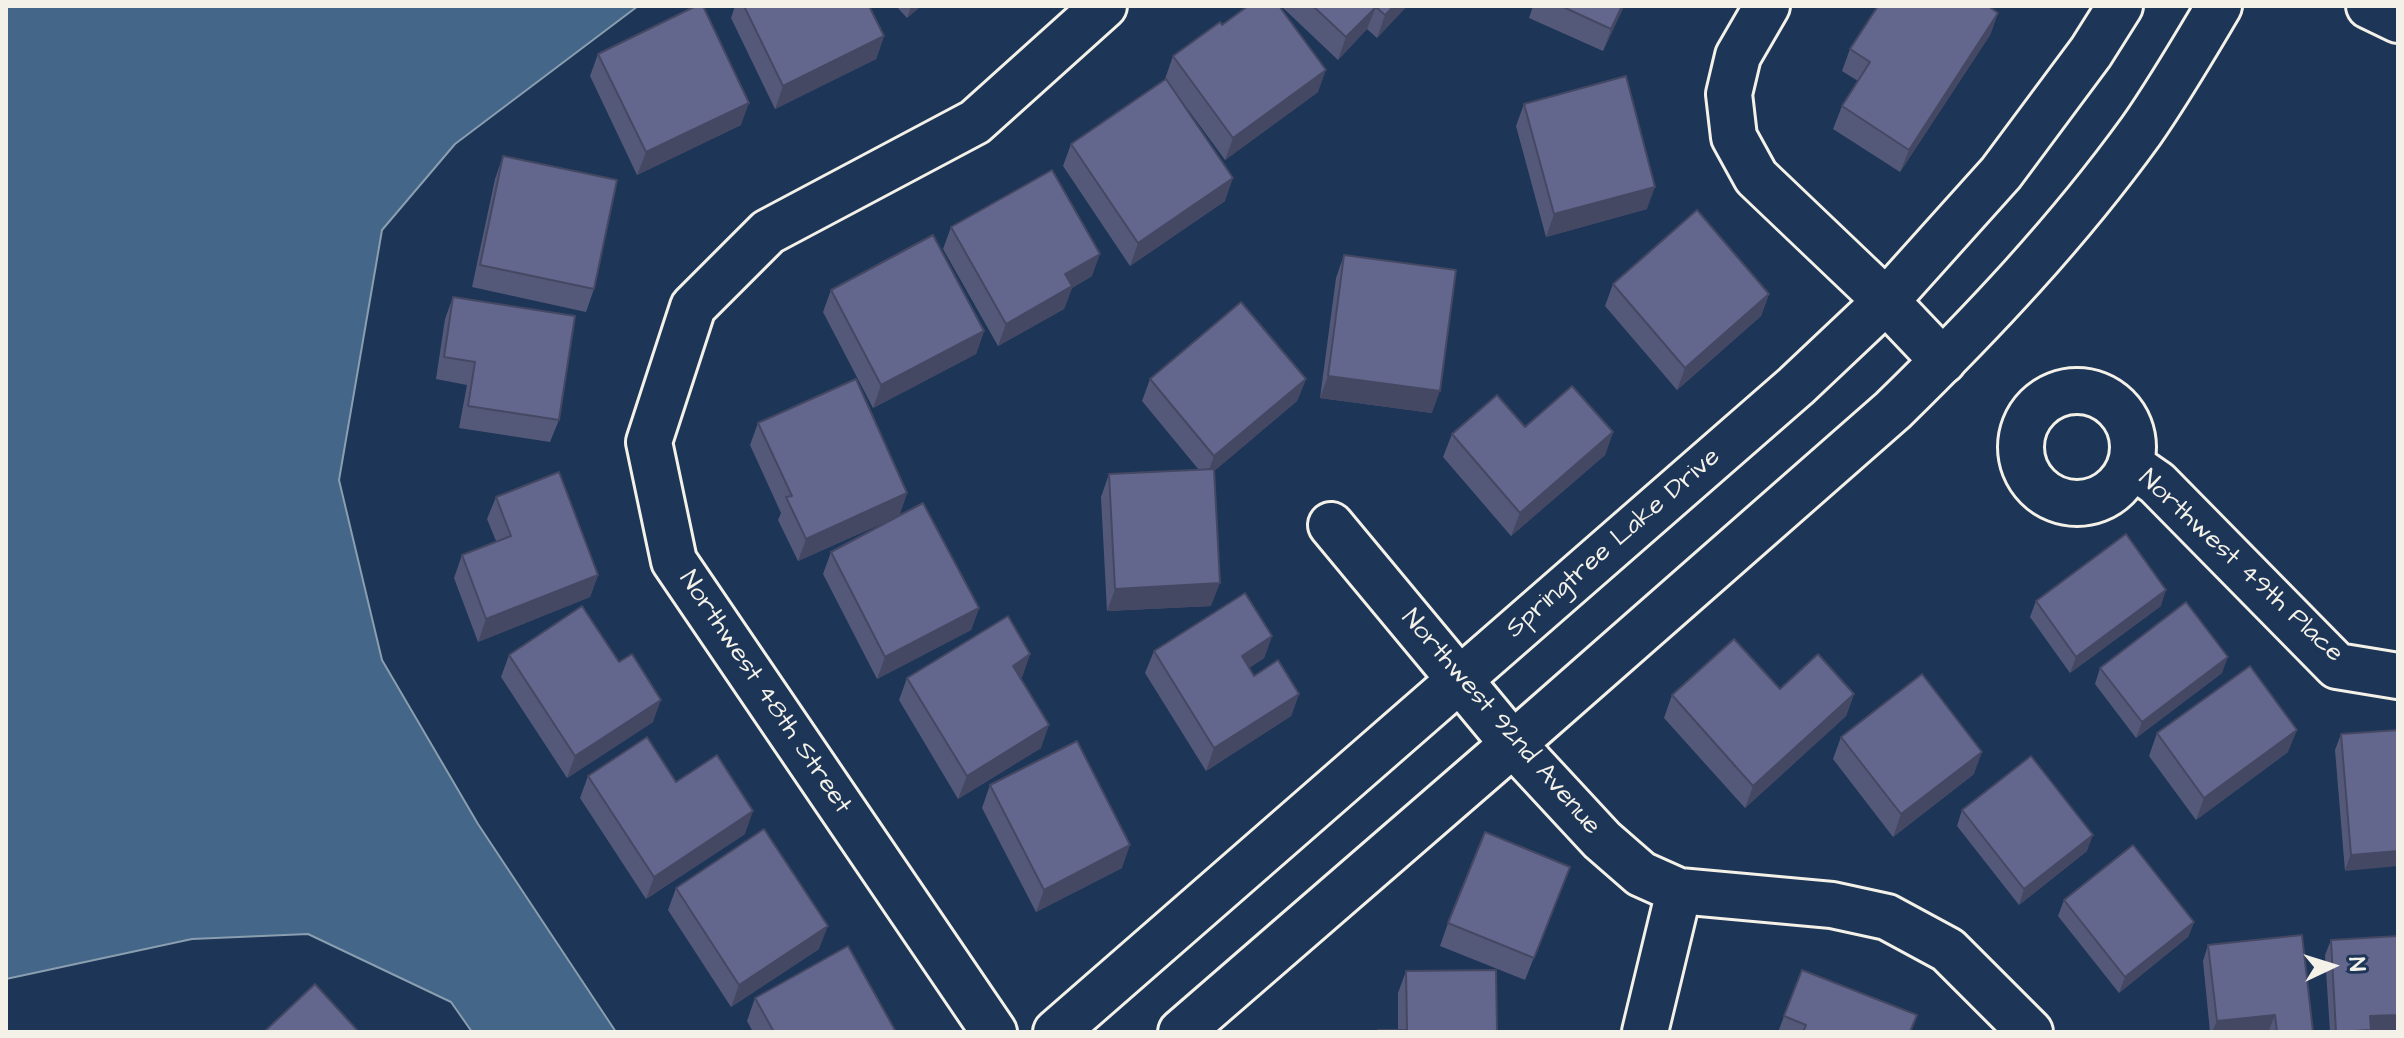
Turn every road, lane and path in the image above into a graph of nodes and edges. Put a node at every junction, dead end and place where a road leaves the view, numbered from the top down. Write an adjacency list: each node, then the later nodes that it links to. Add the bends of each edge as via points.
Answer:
1 (1104, 6): 15 (street, Northwest 48th Street, via 975,122 768,232 693,307 649,442 674,561)
2 (1767, 6): 7 (street, via 1738,56 1729,94 1734,137 1756,177)
3 (2120, 6): 7 (street, Springtree Lake Drive, via 2001,173)
4 (2219, 6): 8 (street, via 2122,155 2026,274)
5 (2369, 6): 6 (street)
6 (2398, 20)
7 (1886, 301): 8 (street); 12 (street, Springtree Lake Drive)
8 (1943, 361): 13 (street)
9 (2131, 465): 11 (street, Northwest 49th Place, via 2157,483 2337,666)
10 (1331, 525): 12 (street, Northwest 92nd Avenue)
11 (2398, 676)
12 (1458, 680): 13 (street, Northwest 92nd Avenue); 16 (street, Springtree Lake Drive)
13 (1513, 744): 14 (street, Northwest 92nd Avenue, via 1602,840 1641,874); 17 (street)
14 (1679, 891): 18 (street); 19 (street, Northwest 92nd Avenue, via 1832,905 1887,917 1948,950)
15 (994, 1032)
16 (1056, 1032)
17 (1181, 1032)
18 (1645, 1032)
19 (2030, 1032)

